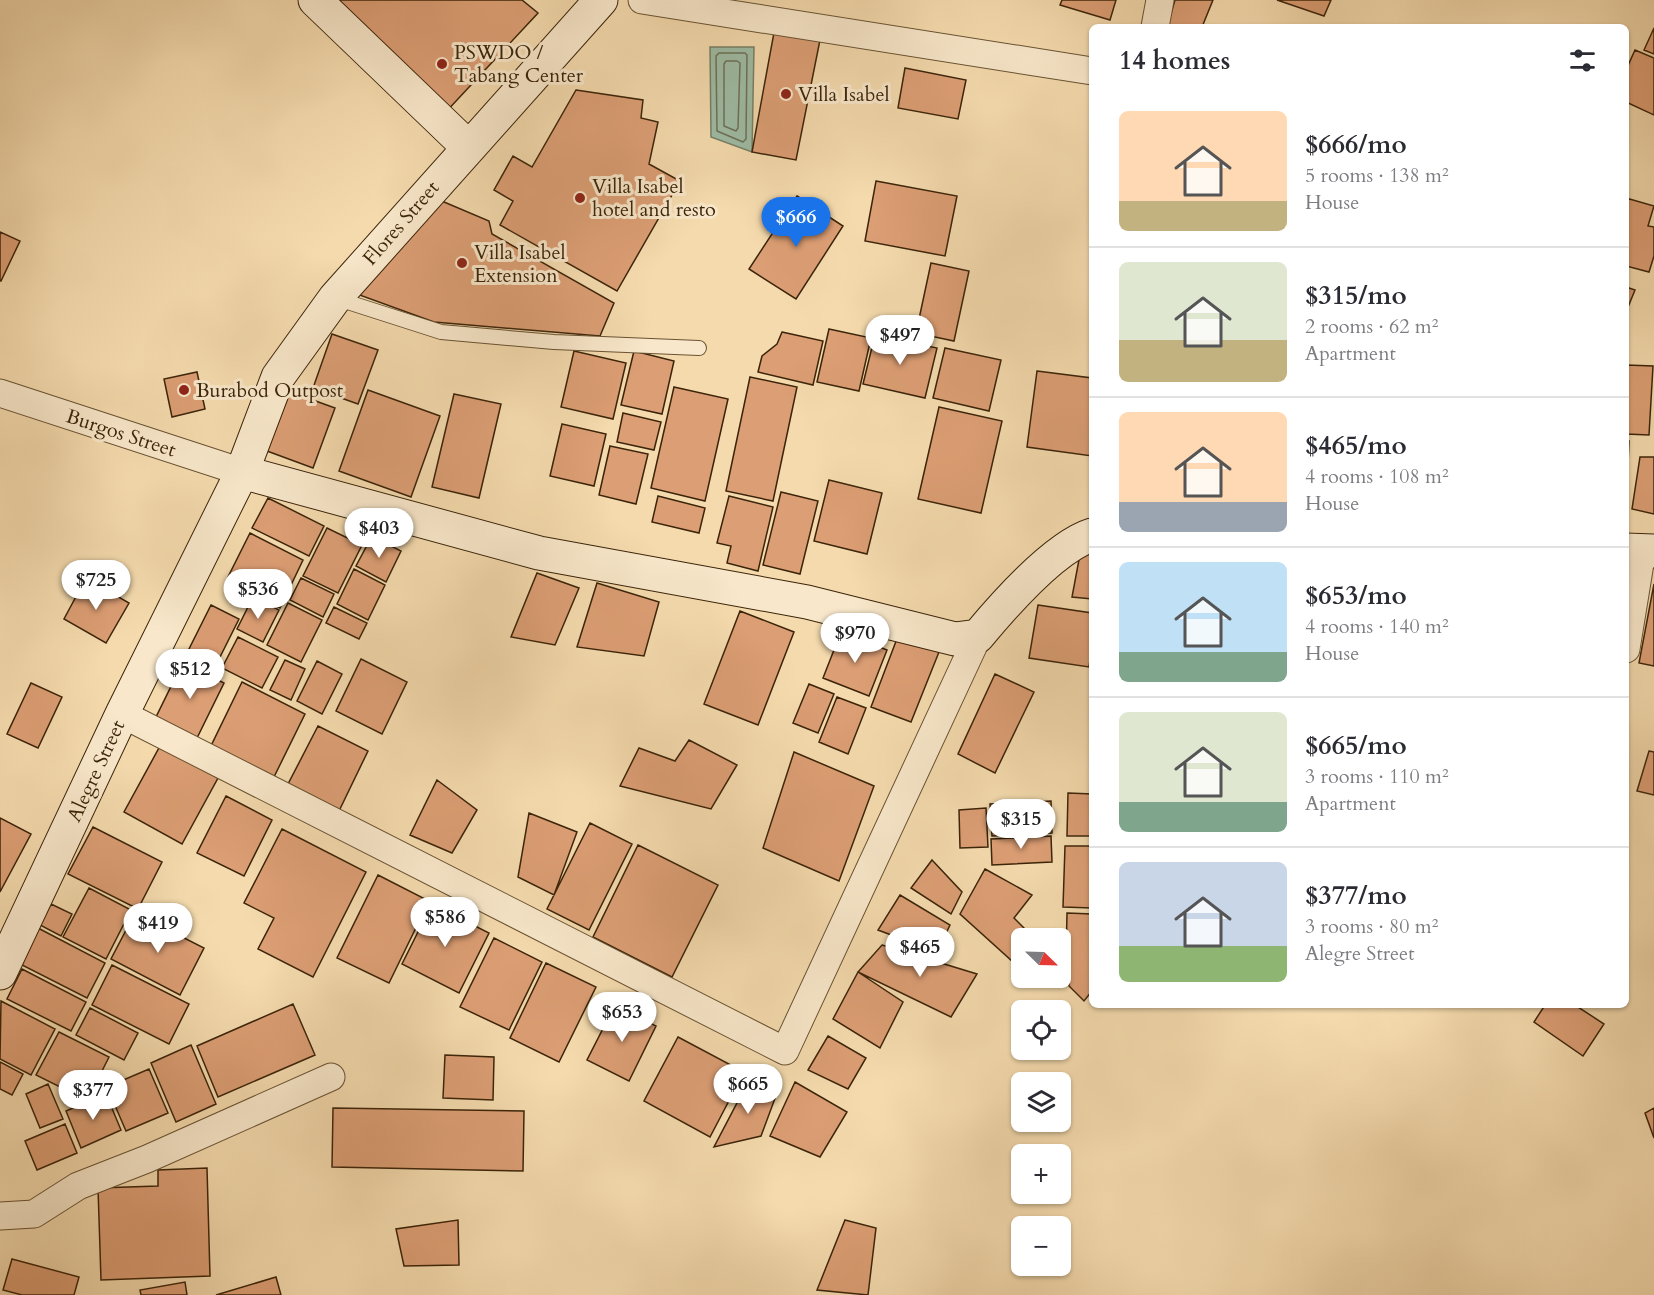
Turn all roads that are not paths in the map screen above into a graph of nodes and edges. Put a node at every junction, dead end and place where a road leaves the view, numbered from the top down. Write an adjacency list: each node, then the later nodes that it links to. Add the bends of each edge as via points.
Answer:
1 (315, 0): 7 (street)
2 (601, 0): 7 (street, Flores Street)
3 (642, 0): 6 (street)
4 (1160, 0): 5 (street)
5 (1156, 24)
6 (1089, 71)
7 (468, 147): 8 (street, Flores Street)
8 (335, 298): 9 (lane, via 441,332); 11 (street, Flores Street, via 278,378)
9 (699, 348)
10 (0, 393): 11 (street, Burgos Street)
11 (242, 472): 15 (street, via 539,553 807,602 955,639); 16 (street, Alegre Street)
12 (1089, 537): 15 (street, via 1051,560)
13 (1641, 551): 14 (street)
14 (1629, 629)
15 (978, 636): 16 (street, via 785,1051)
16 (122, 714): 17 (street, Alegre Street)
17 (3, 959)
18 (331, 1077): 19 (street, via 78,1186 34,1214)
19 (0, 1216)

